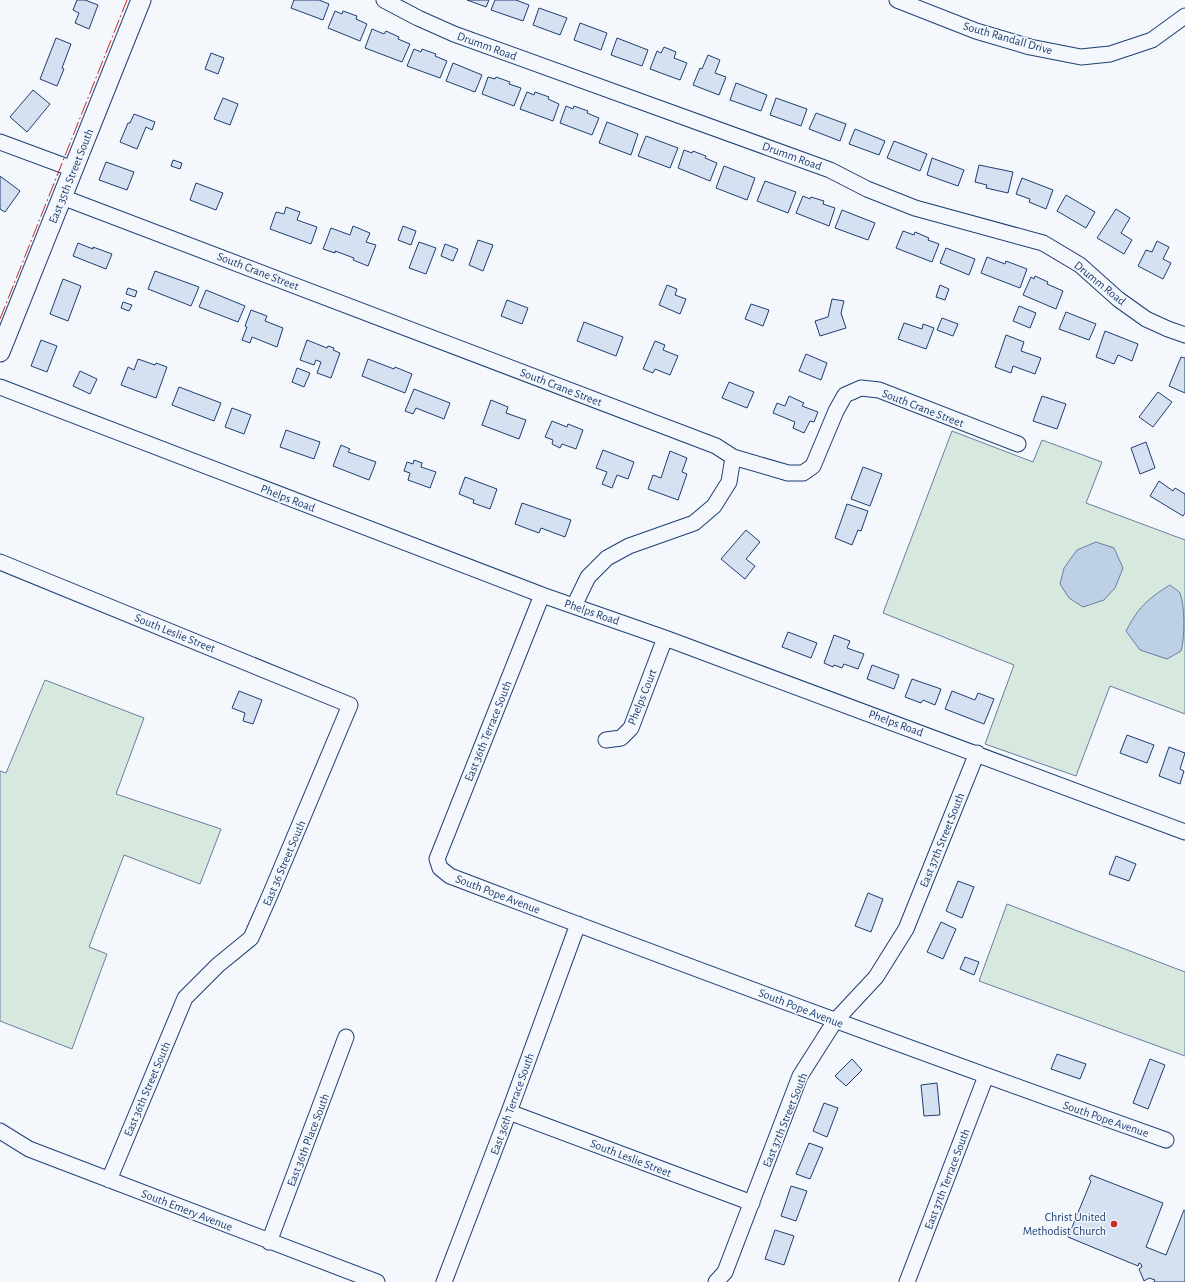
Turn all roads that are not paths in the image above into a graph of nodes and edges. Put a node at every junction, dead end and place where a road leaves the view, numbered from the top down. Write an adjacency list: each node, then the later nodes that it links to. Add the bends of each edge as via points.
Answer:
1 (141, 0): 6 (main road, East 35th Street South)
2 (384, 0): 8 (street, Drumm Road, via 454,34 830,170 867,189 915,208 1043,243 1080,264 1118,299 1146,319)
3 (897, 0): 4 (street, South Randall Drive, via 976,31 1030,47 1081,57 1110,54 1152,40)
4 (1185, 16)
5 (0, 142): 6 (street)
6 (73, 169): 7 (main road, East 35th Street South)
7 (62, 196): 9 (main road, East 35th Street South); 12 (street, South Crane Street, via 716,446)
8 (1185, 336)
9 (0, 352)
10 (0, 387): 14 (street, Phelps Road)
11 (1018, 444): 12 (street, South Crane Street, via 879,390 861,388 845,395 814,466 803,473 788,473)
12 (733, 457): 15 (street, via 729,482 714,506 694,523 629,546 607,558 588,577)
13 (0, 562): 17 (street, South Leslie Street)
14 (542, 595): 15 (street, Phelps Road); 21 (street, East 36th Terrace South, via 437,859)
15 (574, 606): 16 (street, Phelps Road)
16 (666, 638): 18 (street, Phelps Court, via 631,728 621,738); 19 (street, Phelps Road)
17 (350, 705): 23 (street, East 36 Street South, via 251,938 218,965)
18 (606, 740)
19 (977, 754): 20 (street, Phelps Road); 24 (street, East 37th Street South, via 906,929 876,977)
20 (1185, 832)
21 (440, 868): 22 (street, South Pope Avenue, via 450,876)
22 (578, 924): 24 (street, South Pope Avenue); 27 (street, East 36th Terrace South)
23 (185, 998): 30 (street, East 36th Street South)
24 (835, 1021): 26 (street, South Pope Avenue); 31 (street, East 37th Street South, via 800,1076)
25 (346, 1037): 32 (street, East 36th Place South)
26 (986, 1076): 29 (street, South Pope Avenue); 36 (street, East 37th Terrace South)
27 (509, 1112): 31 (street, South Leslie Street); 34 (street, East 36th Terrace South)
28 (0, 1131): 30 (street, South Emery Avenue, via 29,1149)
29 (1166, 1140)
30 (110, 1180): 32 (street, South Emery Avenue)
31 (752, 1203): 35 (street, East 37th Street South, via 725,1272)
32 (269, 1242): 33 (street, South Emery Avenue)
33 (377, 1282)
34 (444, 1282)
35 (716, 1282)
36 (907, 1282)

